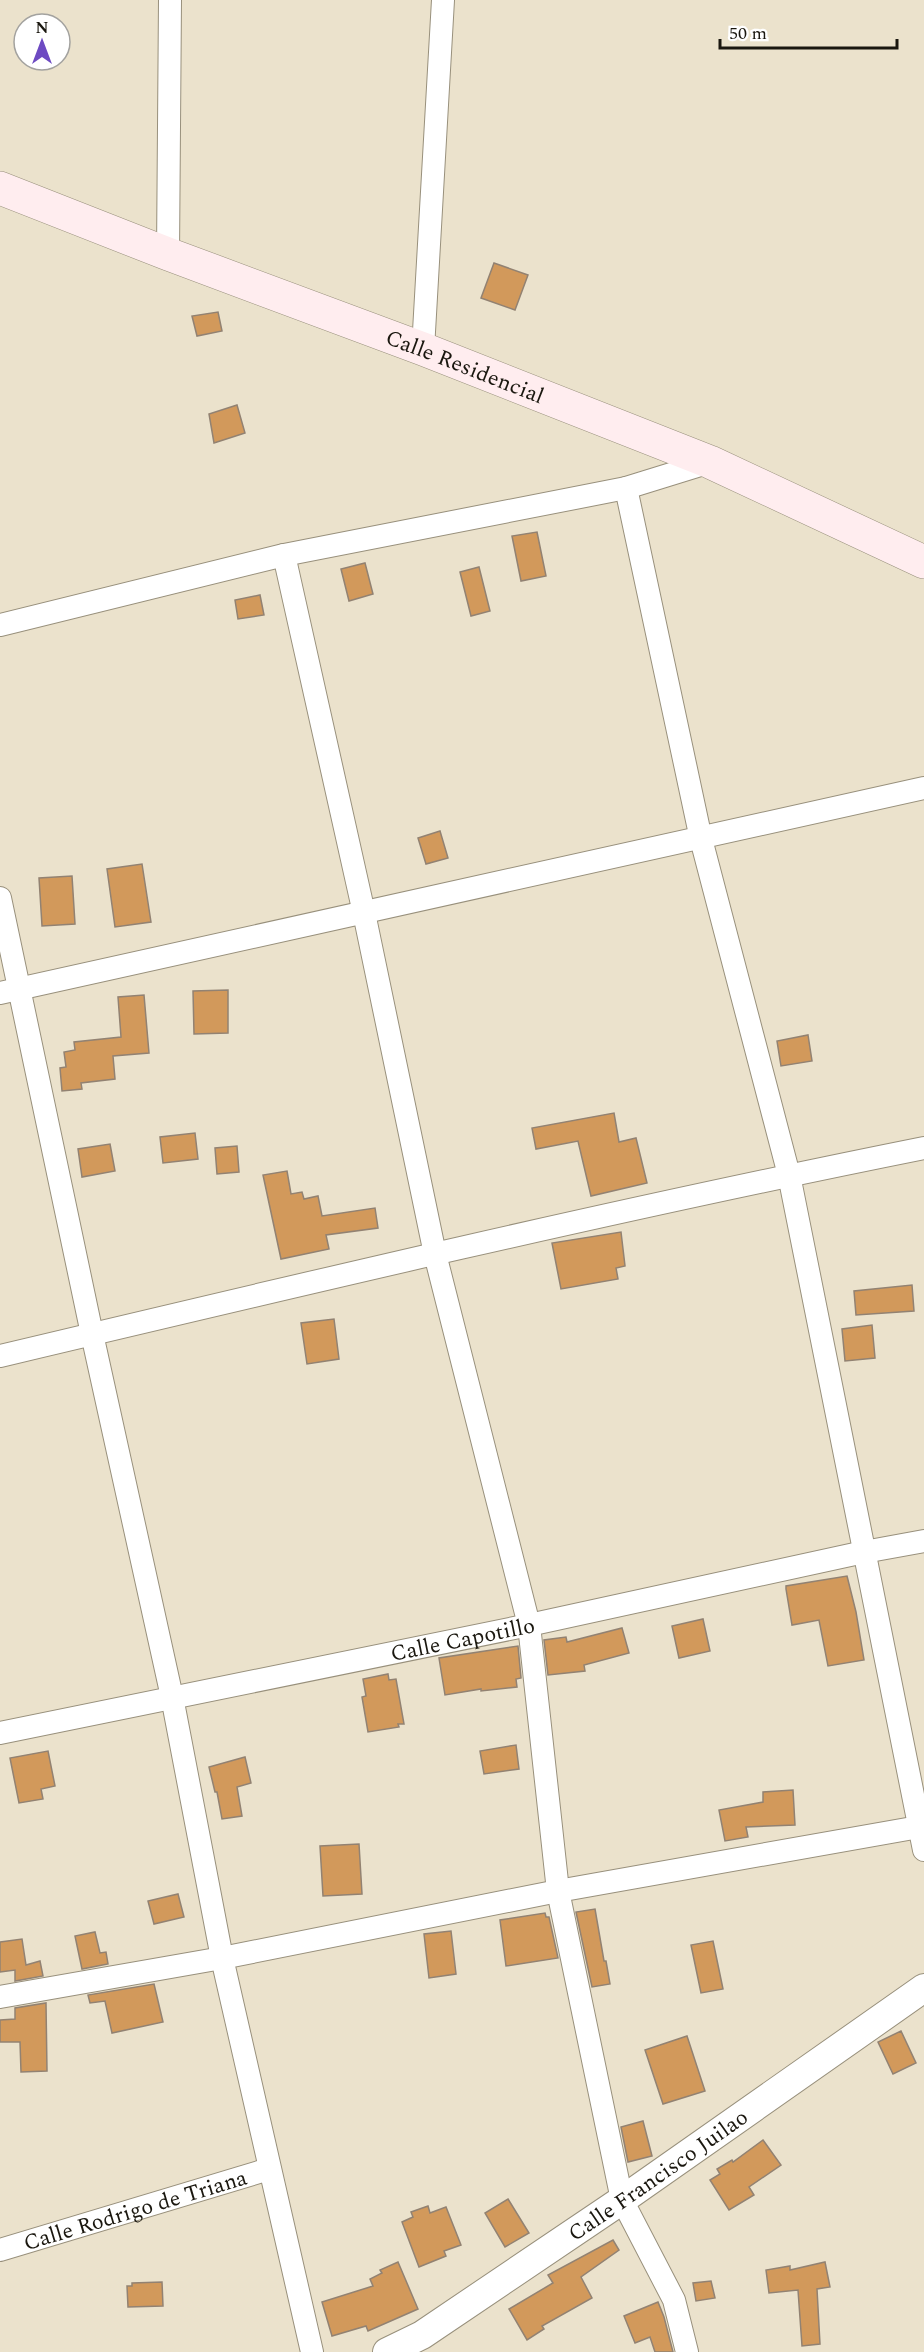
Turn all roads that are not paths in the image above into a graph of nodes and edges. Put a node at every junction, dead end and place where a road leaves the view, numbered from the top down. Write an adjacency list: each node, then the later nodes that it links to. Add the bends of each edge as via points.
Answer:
1 (170, 0): 4 (street)
2 (444, 0): 5 (street)
3 (0, 188): 4 (main road, Calle Residencial)
4 (168, 254): 5 (main road, Calle Residencial)
5 (423, 349): 6 (main road, Calle Residencial)
6 (710, 462): 7 (street); 9 (main road, Calle Residencial)
7 (626, 488): 8 (street); 12 (street)
8 (284, 555): 10 (street); 14 (street)
9 (924, 562)
10 (0, 626)
11 (924, 788): 12 (street)
12 (701, 839): 14 (street); 17 (street)
13 (0, 898): 15 (street)
14 (364, 913): 15 (street); 18 (street)
15 (10, 991): 19 (street)
16 (924, 1148): 17 (street)
17 (789, 1175): 18 (street); 22 (street)
18 (435, 1254): 19 (street); 23 (street)
19 (92, 1334): 20 (street); 24 (street)
20 (0, 1356)
21 (924, 1541): 22 (street, Calle Capotillo)
22 (864, 1552): 23 (street, Calle Capotillo); 26 (street)
23 (529, 1625): 24 (street, Calle Capotillo); 28 (street)
24 (172, 1696): 25 (street, Calle Capotillo); 29 (street)
25 (0, 1732)
26 (922, 1827): 27 (street); 28 (street)
27 (924, 1850)
28 (558, 1891): 29 (street); 33 (street)
29 (222, 1958): 31 (street); 32 (street)
30 (924, 1988): 33 (street, Calle Francisco Juilao)
31 (0, 1997)
32 (269, 2169): 34 (street, Calle Rodrigo de Triana); 35 (street)
33 (622, 2200): 36 (street, Calle Francisco Juilao, via 422,2335); 37 (street, via 674,2300)
34 (0, 2250)
35 (312, 2352)
36 (387, 2352)
37 (687, 2352)

